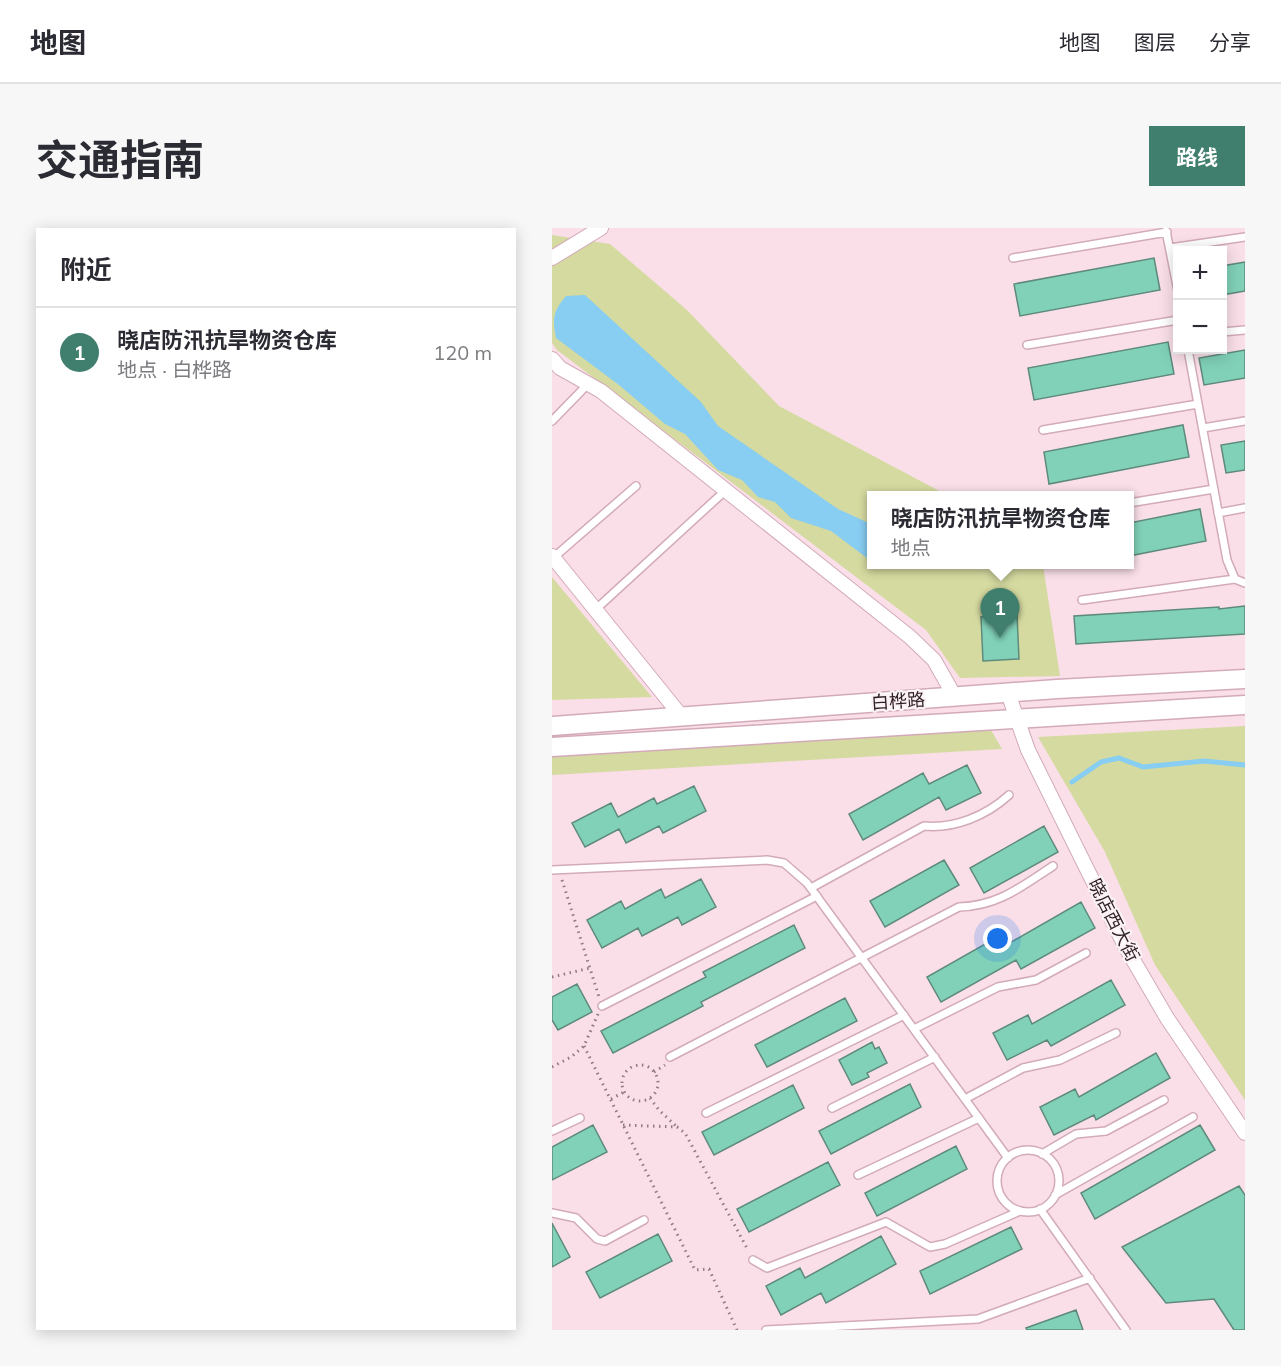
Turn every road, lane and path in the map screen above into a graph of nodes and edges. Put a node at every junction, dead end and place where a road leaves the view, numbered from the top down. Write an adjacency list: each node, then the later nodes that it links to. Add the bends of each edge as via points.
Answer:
1 (601, 228): 5 (street)
2 (1166, 230): 4 (lane); 6 (lane)
3 (1245, 237): 4 (lane)
4 (1170, 248): 7 (lane)
5 (552, 258)
6 (1013, 258)
7 (1173, 264)
8 (1173, 321): 11 (lane)
9 (1245, 330): 10 (lane)
10 (1227, 332)
11 (1027, 345)
12 (1189, 354): 15 (lane)
13 (552, 359): 14 (street)
14 (588, 384): 16 (lane); 22 (street)
15 (1198, 404): 18 (lane); 19 (lane)
16 (552, 421)
17 (1245, 421): 18 (lane)
18 (1203, 428): 21 (lane)
19 (1043, 430)
20 (636, 486): 26 (lane)
21 (1214, 489): 23 (lane); 25 (lane)
22 (726, 490): 30 (lane); 33 (street, via 910,636 934,660)
23 (1134, 501)
24 (1245, 508): 25 (lane)
25 (1218, 513): 27 (lane, via 1227,560)
26 (553, 557): 30 (street)
27 (1235, 579): 28 (lane); 29 (lane)
28 (1245, 583)
29 (1082, 600)
30 (595, 610): 35 (street)
31 (1245, 679): 32 (street, 白桦路)
32 (1008, 693): 33 (street, 白桦路); 36 (street, 晓店西大街)
33 (955, 697): 35 (street, 白桦路)
34 (1245, 705): 36 (street, 白桦路)
35 (682, 717): 37 (street, 白桦路)
36 (1017, 718): 38 (street, 白桦路); 69 (street, 晓店西大街, via 1028,750 1125,946 1167,1018)
37 (552, 726)
38 (552, 747)
39 (1009, 795): 42 (lane, via 963,823 941,828 924,826)
40 (1053, 866): 45 (lane, via 995,902 959,907)
41 (555, 870): 42 (lane, via 767,860 784,863); 46 (path)
42 (811, 888): 43 (lane)
43 (817, 896): 45 (lane); 48 (lane)
44 (1086, 954): 50 (lane, via 1036,980 998,987)
45 (862, 957): 49 (lane); 53 (lane)
46 (590, 968): 47 (path); 48 (path)
47 (552, 977)
48 (602, 1005): 52 (path)
49 (904, 1015): 50 (lane); 62 (lane)
50 (914, 1029): 54 (lane)
51 (1116, 1033): 59 (lane, via 1060,1060 1023,1068)
52 (584, 1046): 55 (path); 58 (path)
53 (670, 1057)
54 (935, 1057): 59 (lane); 61 (lane)
55 (552, 1067)
56 (624, 1092): 57 (path, via 639,1101); 57 (path, via 624,1075 632,1067 644,1065 654,1072 658,1082); 58 (path)
57 (650, 1098): 67 (path)
58 (611, 1099): 66 (path)
59 (965, 1099): 65 (lane)
60 (1164, 1100): 70 (lane, via 1106,1131 1076,1134)
61 (832, 1108)
62 (706, 1113)
63 (1193, 1117): 73 (lane)
64 (580, 1118): 68 (lane)
65 (979, 1118): 71 (lane); 72 (lane)
66 (623, 1125): 67 (path); 80 (path, via 695,1270 709,1269)
67 (677, 1128): 78 (path, via 685,1133)
68 (552, 1131)
69 (1245, 1133)
70 (1042, 1154): 71 (lane, via 1028,1150); 73 (lane, via 1058,1175)
71 (1008, 1158): 75 (lane, via 999,1172 999,1192 1011,1207)
72 (858, 1175)
73 (1055, 1195): 74 (lane)
74 (1040, 1209): 75 (lane); 79 (lane)
75 (1020, 1211): 78 (lane, via 930,1247 886,1222 767,1268)
76 (552, 1213): 77 (lane, via 576,1218 597,1239 605,1241)
77 (644, 1220)
78 (753, 1260)
79 (1090, 1278): 81 (lane, via 978,1319); 82 (lane)
80 (737, 1330)
81 (766, 1330)
82 (1126, 1330)

